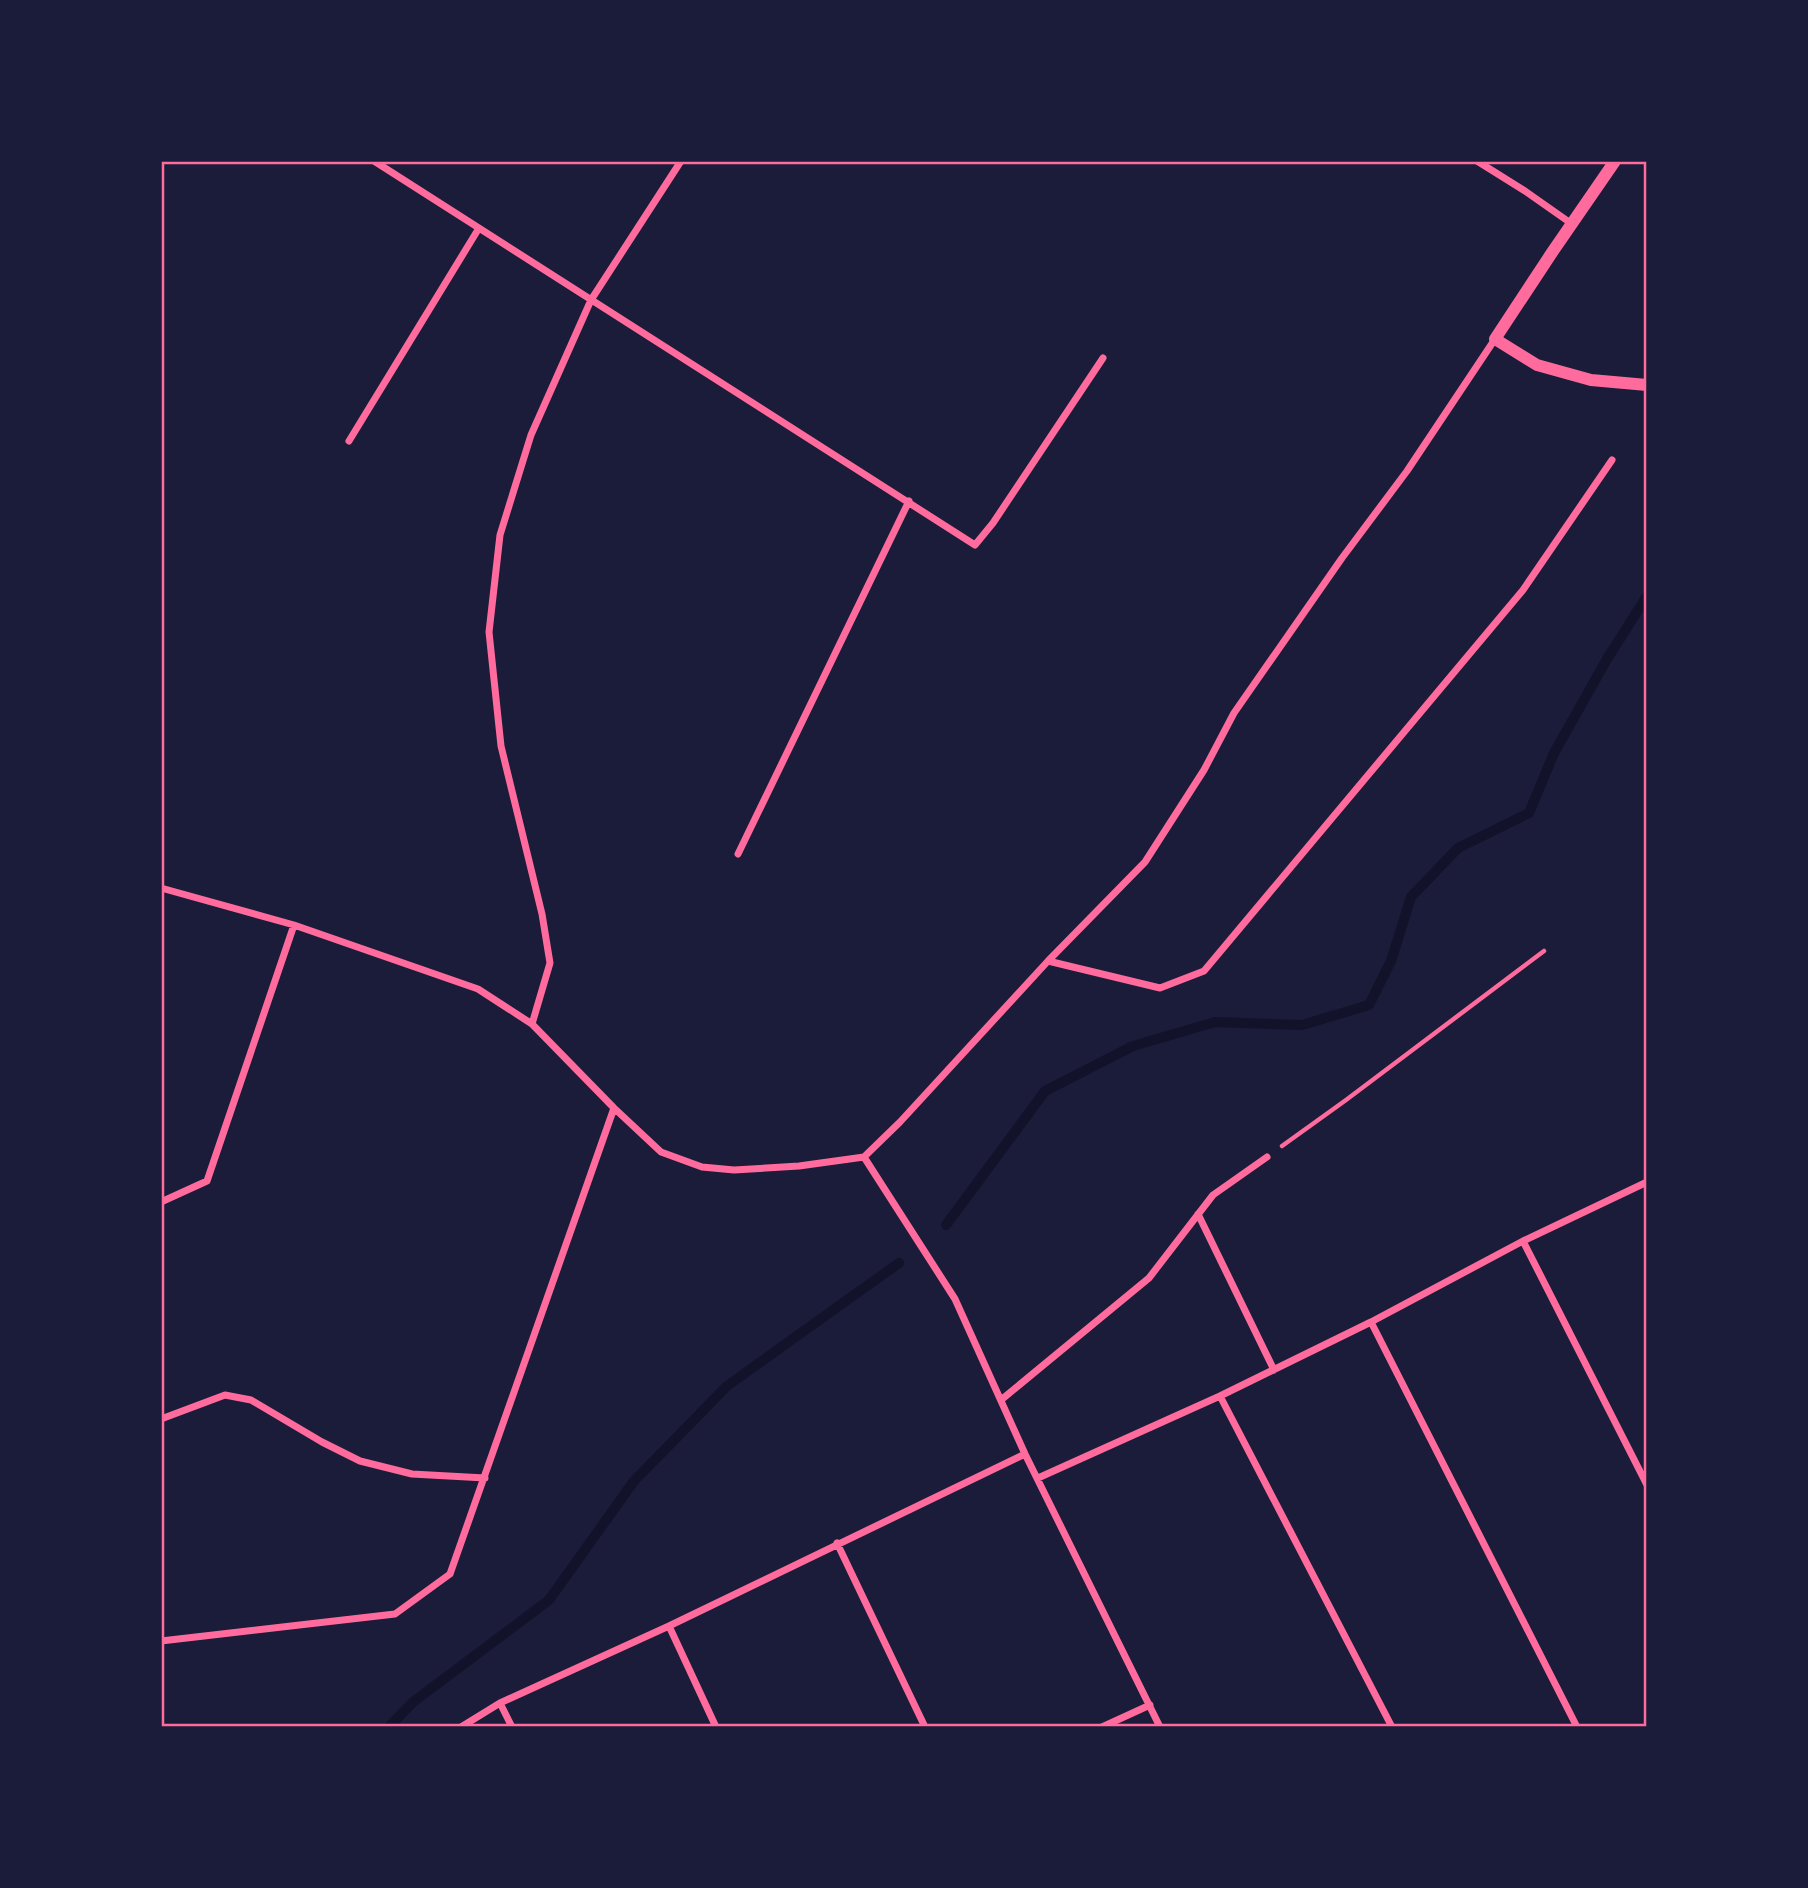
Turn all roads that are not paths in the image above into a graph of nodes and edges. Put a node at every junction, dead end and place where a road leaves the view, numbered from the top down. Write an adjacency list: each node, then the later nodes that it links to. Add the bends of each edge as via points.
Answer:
1 (374, 161): 6 (street)
2 (681, 161): 7 (street)
3 (1477, 161): 5 (street)
4 (1615, 161): 5 (street)
5 (1572, 225): 8 (street)
6 (479, 228): 7 (street); 11 (street)
7 (592, 300): 13 (street); 18 (street, via 531,435 515,485 500,535 489,632 501,746 550,964)
8 (1495, 339): 10 (street, via 1537,365 1591,380); 17 (street, via 1234,713 1145,862)
9 (1103, 358): 13 (street, via 975,545)
10 (1647, 385)
11 (349, 441)
12 (1612, 460): 17 (street, via 1523,590 1204,971 1160,988)
13 (909, 502): 14 (street)
14 (738, 854)
15 (161, 888): 16 (street)
16 (294, 925): 18 (street, via 478,989); 23 (street, via 206,1181)
17 (1048, 961): 20 (street)
18 (532, 1024): 19 (street)
19 (614, 1108): 20 (street, via 661,1152 702,1167 799,1166); 32 (street)
20 (864, 1157): 29 (street, via 955,1299)
21 (1267, 1157): 24 (street, via 1213,1195)
22 (1647, 1182): 25 (street)
23 (161, 1202)
24 (1198, 1214): 27 (street); 29 (street, via 1149,1278)
25 (1523, 1241): 26 (street); 34 (street)
26 (1371, 1322): 27 (street); 47 (street)
27 (1274, 1370): 28 (street)
28 (1220, 1396): 33 (street); 46 (street)
29 (1001, 1400): 31 (street)
30 (161, 1419): 32 (street, via 225,1395 251,1400 360,1461 412,1474)
31 (1025, 1454): 33 (street); 35 (street)
32 (485, 1478): 37 (street, via 450,1574 395,1614)
33 (1038, 1478): 39 (street)
34 (1647, 1485)
35 (837, 1544): 36 (street); 43 (street)
36 (670, 1626): 38 (street); 42 (street)
37 (161, 1641)
38 (500, 1703): 40 (street); 41 (street)
39 (1150, 1705): 44 (street); 45 (street)
40 (461, 1727)
41 (512, 1727)
42 (716, 1727)
43 (925, 1727)
44 (1102, 1727)
45 (1160, 1727)
46 (1392, 1727)
47 (1577, 1727)

